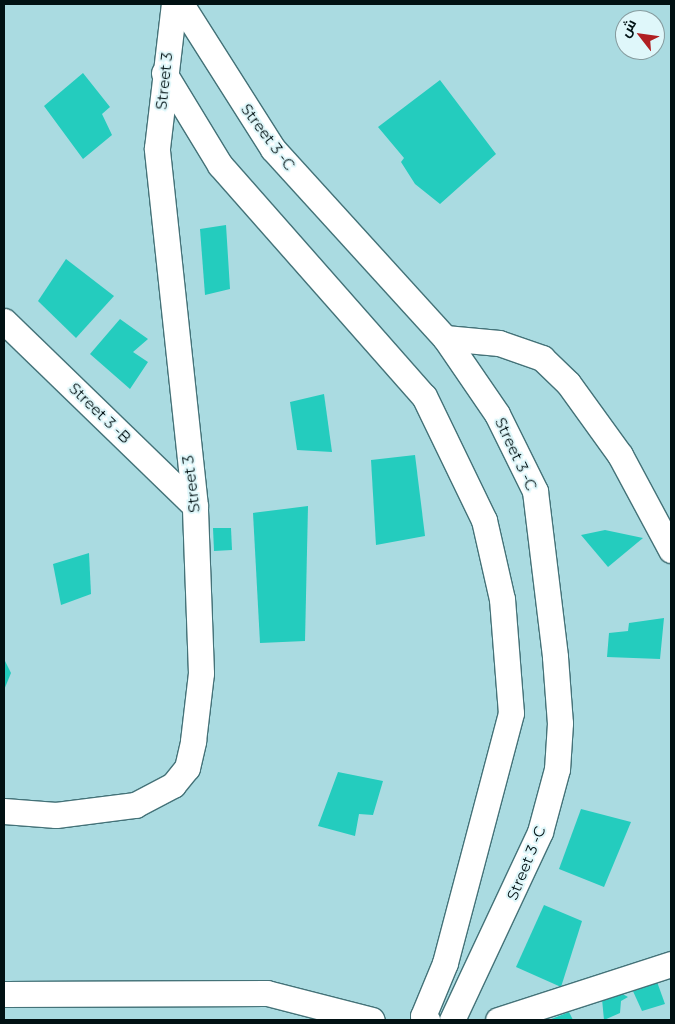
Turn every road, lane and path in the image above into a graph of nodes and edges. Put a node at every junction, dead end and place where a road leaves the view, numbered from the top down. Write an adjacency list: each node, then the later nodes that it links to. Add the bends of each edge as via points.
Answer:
1 (174, 4): 3 (street, Street 3)
2 (181, 4): 5 (street, Street 3 -C, via 273,149)
3 (164, 73): 6 (street, Street 3, via 157,148); 12 (street, via 220,165 424,396 484,520 502,599 512,713 445,963)
4 (4, 321): 6 (street, Street 3 -B)
5 (445, 338): 7 (street, via 499,343 533,355 568,383 620,455); 13 (street, Street 3 -C, via 497,414 535,492 560,723 557,769 540,832)
6 (195, 506): 8 (street, Street 3, via 201,673 187,768 158,796 135,805 56,815)
7 (671, 550)
8 (4, 811)
9 (671, 964): 14 (street)
10 (4, 994): 11 (street, via 267,993)
11 (372, 1020)
12 (424, 1020)
13 (452, 1020)
14 (498, 1020)

